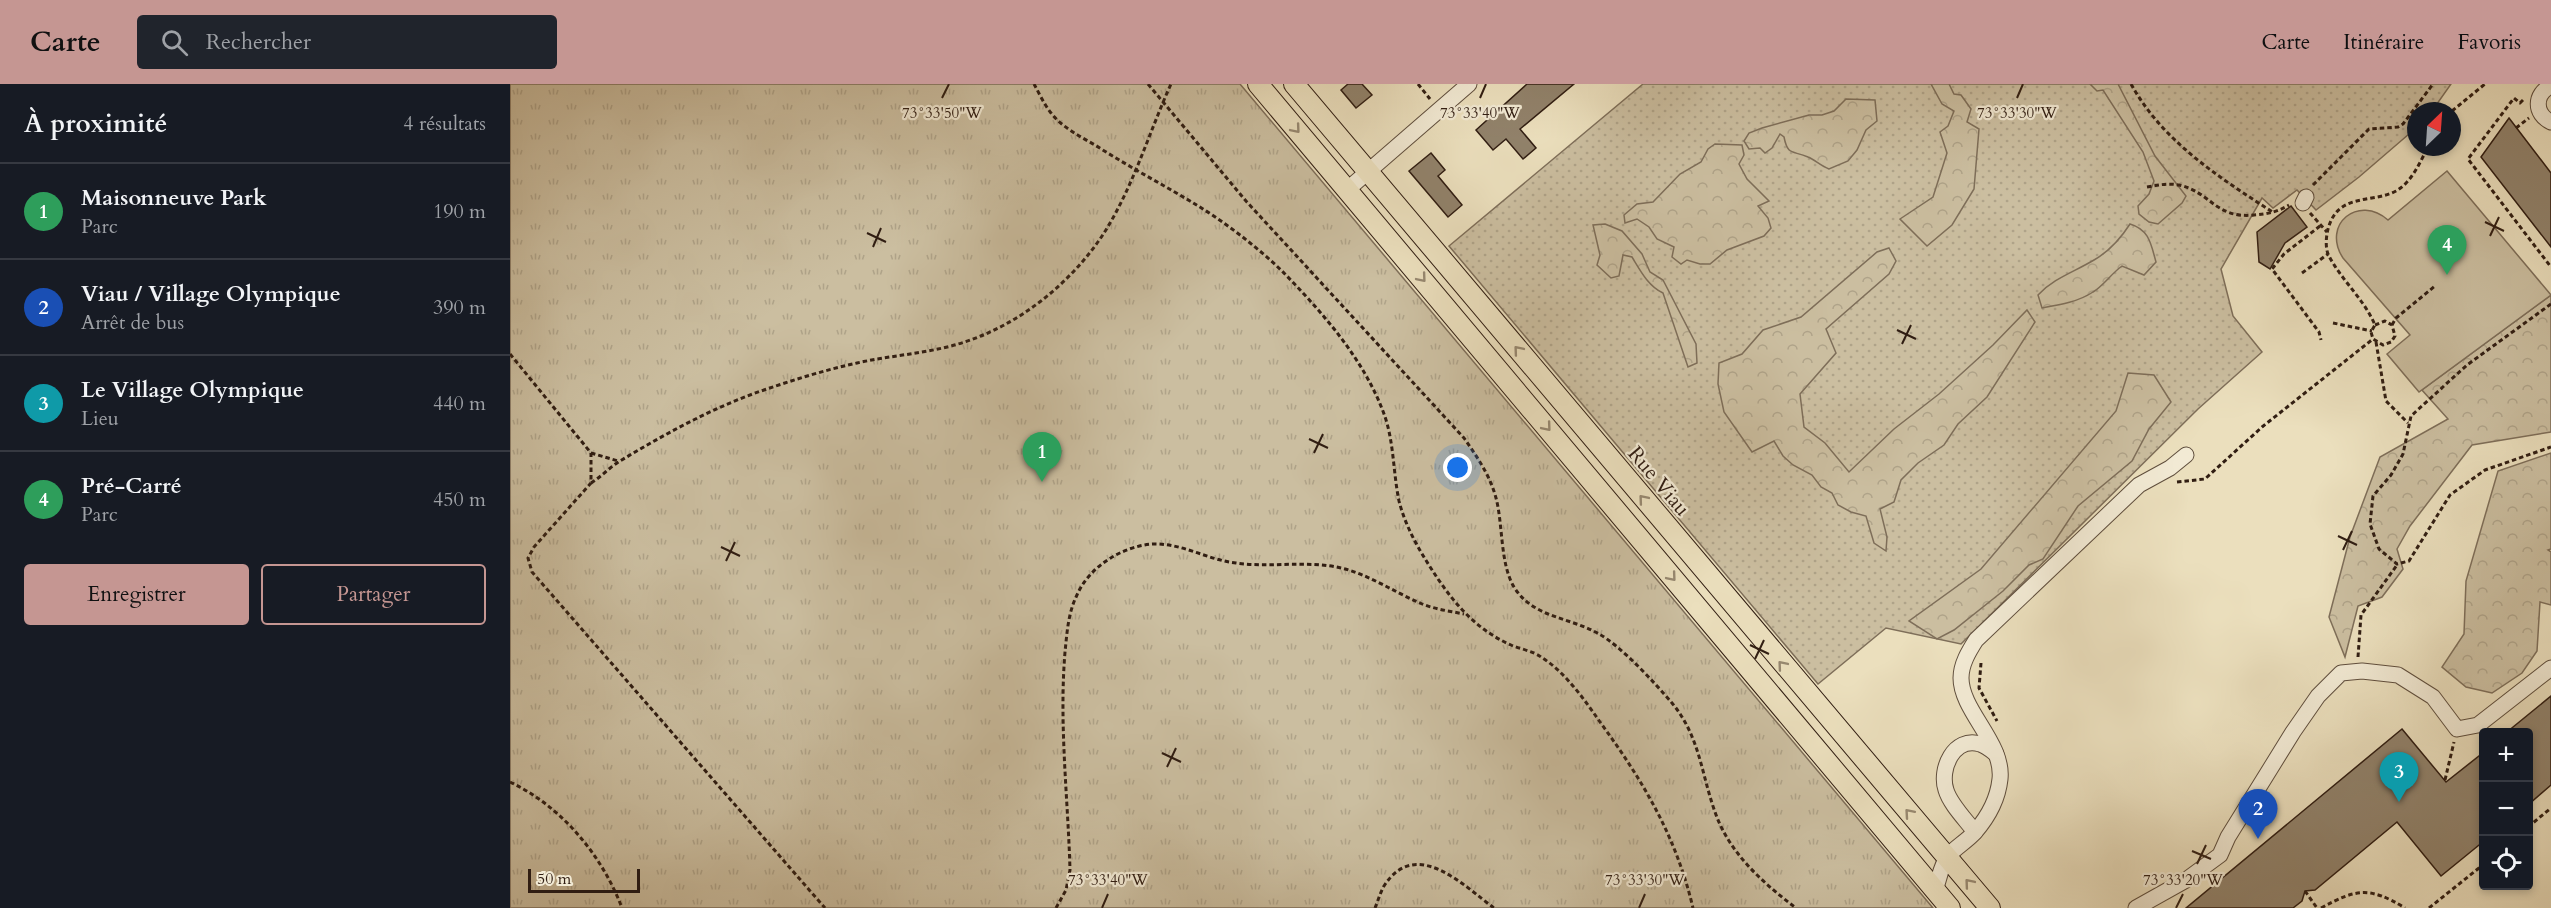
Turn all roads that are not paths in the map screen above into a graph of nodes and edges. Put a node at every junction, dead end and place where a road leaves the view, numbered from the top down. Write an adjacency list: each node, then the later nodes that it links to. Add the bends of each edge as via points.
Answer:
1 (1258, 84): 7 (main road, one-way to 7)
2 (1294, 84): 6 (main road, Rue Viau)
3 (1469, 84): 6 (street)
4 (2551, 86): 5 (street, via 2541,93 2538,105 2542,117)
5 (2551, 122)
6 (1368, 172): 7 (street); 12 (main road, Rue Viau, one-way to 6)
7 (1348, 189): 13 (main road, one-way to 13)
8 (2186, 455): 10 (street, via 2139,485 1976,640 1961,679)
9 (2551, 668): 16 (street, via 2478,725 2457,729 2433,697 2398,675 2341,673 2318,696 2220,855 2186,880)
10 (1996, 754): 11 (street, via 2001,777 1996,798); 11 (street, via 1980,744 1969,744 1951,754 1945,766 1946,793)
11 (1975, 832): 12 (street)
12 (1947, 858): 13 (street); 15 (main road, Rue Viau, one-way to 12)
13 (1935, 890): 14 (main road)
14 (1950, 908)
15 (1990, 908)
16 (2136, 908)

